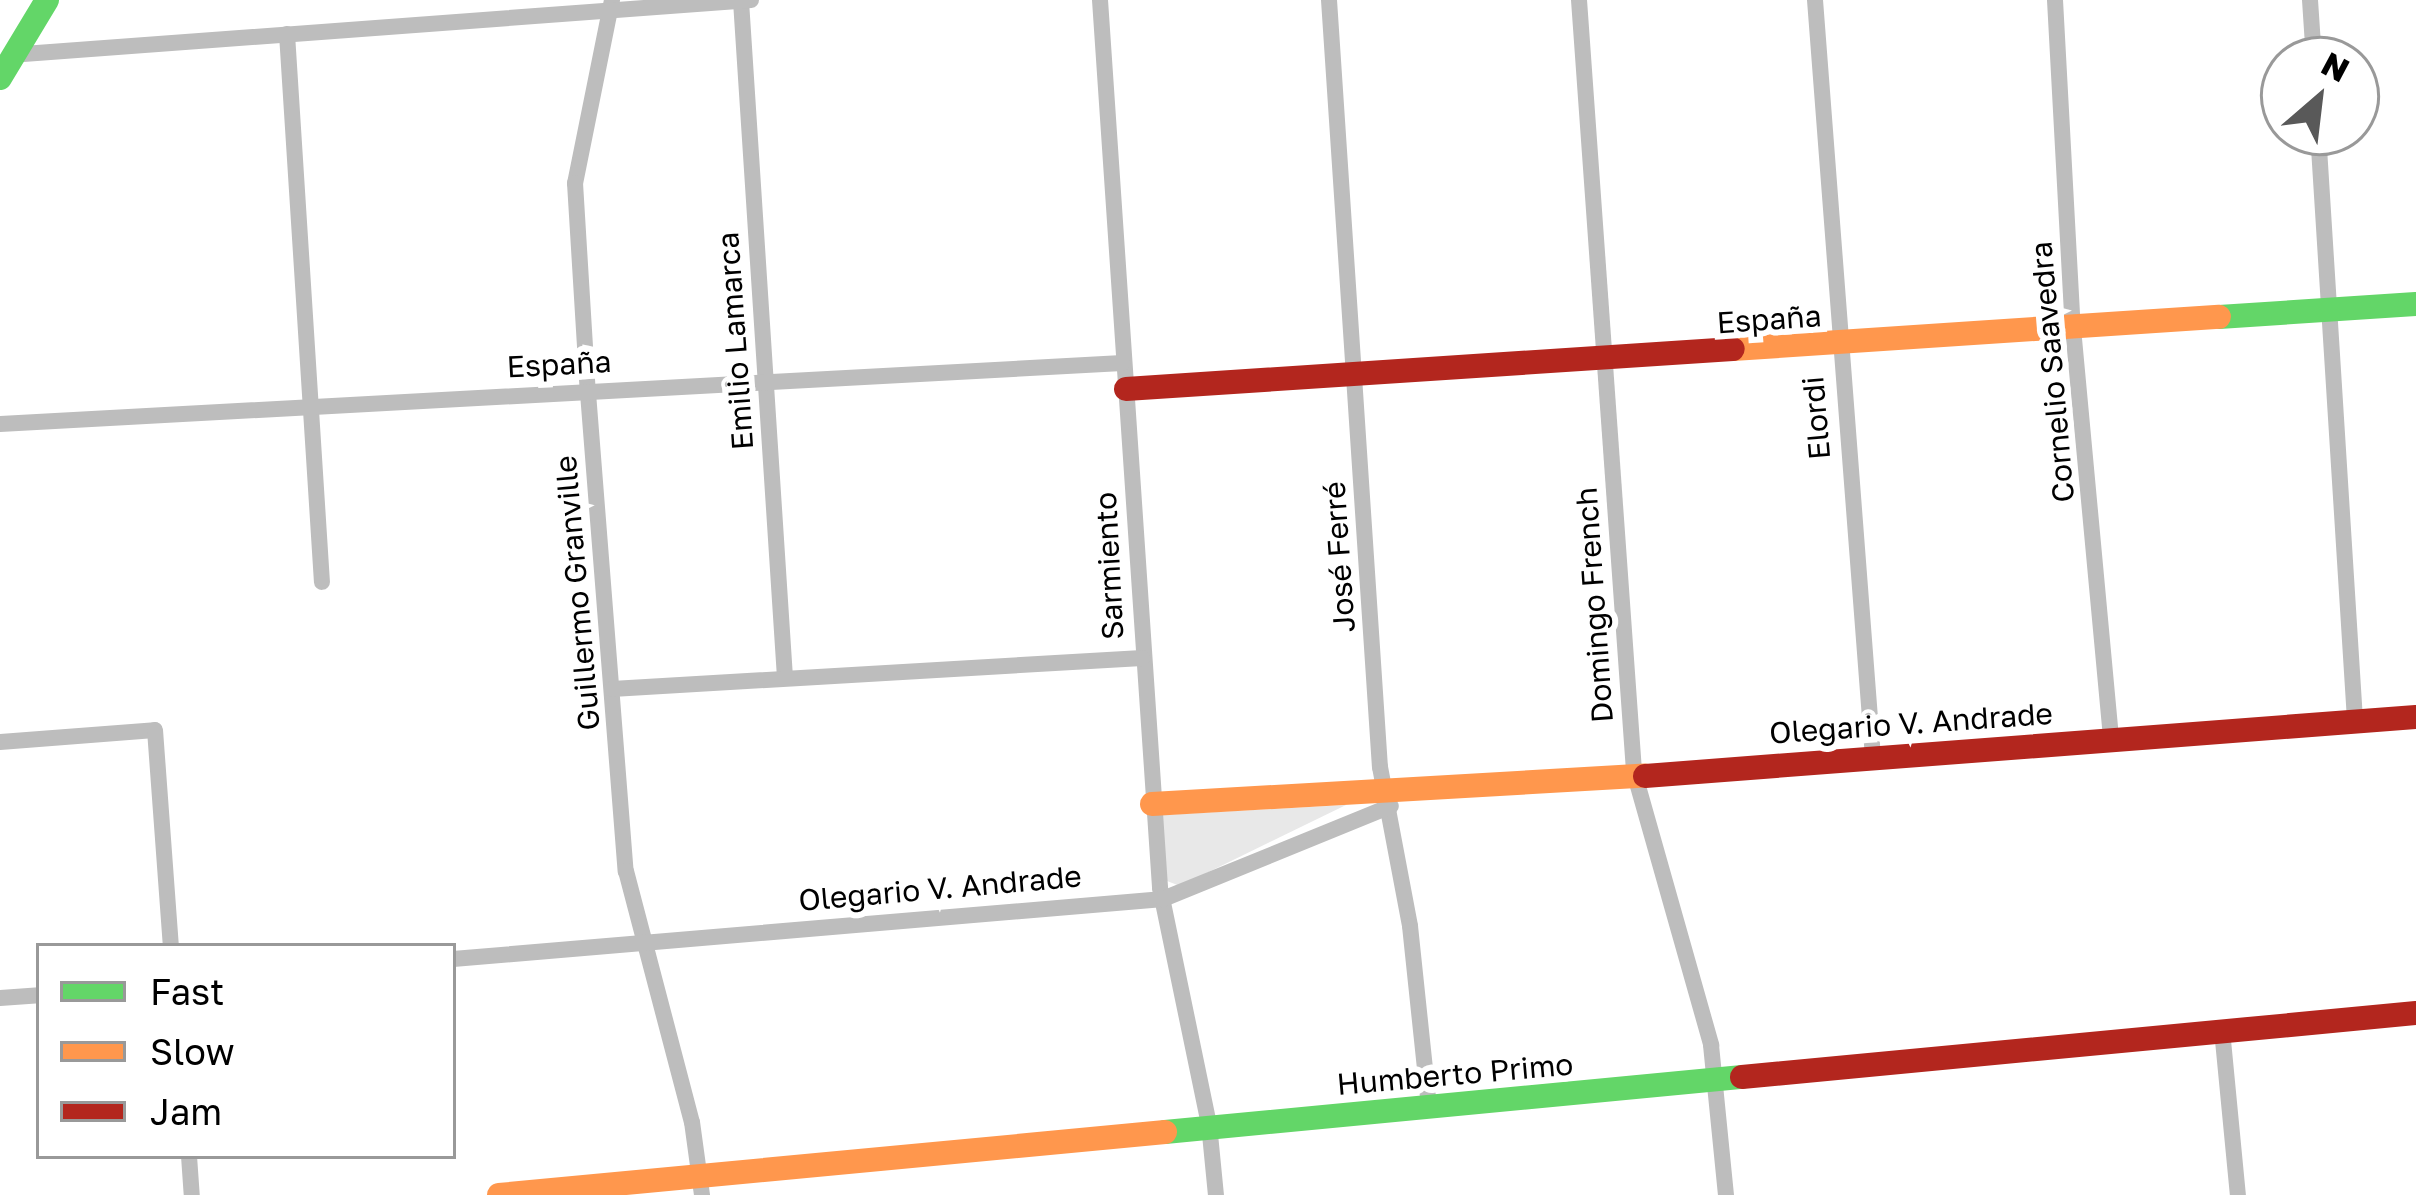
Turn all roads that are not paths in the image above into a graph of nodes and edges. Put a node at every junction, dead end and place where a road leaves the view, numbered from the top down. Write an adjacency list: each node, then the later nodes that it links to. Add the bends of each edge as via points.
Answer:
1 (47, 0): 13 (street)
2 (751, 0): 9 (street)
3 (1100, 0): 21 (street, Sarmiento)
4 (1329, 0): 22 (street, José Ferré)
5 (1579, 0): 20 (street, Domingo French)
6 (1814, 0): 19 (street, Elordi)
7 (2055, 0): 18 (street, Cornelio Saavedra)
8 (2310, 0): 12 (street)
9 (741, 1): 10 (street); 23 (street, Emilio Lamarca)
10 (611, 5): 11 (street); 24 (street, Guillermo Granville, via 575,183)
11 (287, 34): 13 (street); 25 (street)
12 (2312, 36)
13 (7, 55): 14 (street)
14 (0, 77)
15 (2319, 156): 17 (street)
16 (2416, 304): 17 (street, España)
17 (2329, 311): 18 (street, España); 32 (street)
18 (2073, 328): 19 (street, España); 33 (street, Cornelio Saavedra)
19 (1836, 344): 20 (street, España); 35 (street, Elordi)
20 (1604, 362): 22 (street, España); 36 (street, Domingo French)
21 (1124, 376): 22 (street, España); 23 (street, España); 28 (street, Sarmiento)
22 (1354, 379): 37 (street, José Ferré)
23 (764, 381): 24 (street, España); 29 (street, Emilio Lamarca)
24 (588, 393): 25 (street, España); 30 (street, Guillermo Granville)
25 (313, 408): 26 (street, España); 27 (street)
26 (0, 424)
27 (322, 581)
28 (1142, 658): 29 (street); 38 (street, Sarmiento)
29 (784, 677): 30 (street)
30 (612, 689): 41 (street, Guillermo Granville, via 626,871)
31 (2416, 717): 32 (street, Olegario V. Andrade)
32 (2354, 720): 33 (street, Olegario V. Andrade)
33 (2111, 738): 35 (street, Olegario V. Andrade)
34 (0, 742): 40 (street, via 155,730)
35 (1873, 758): 36 (street, Olegario V. Andrade)
36 (1634, 772): 37 (street, Olegario V. Andrade); 47 (street, Domingo French)
37 (1385, 801): 38 (street, Olegario V. Andrade); 39 (street, Olegario V. Andrade); 48 (street, José Ferré, via 1410,926)
38 (1152, 804): 39 (street, Sarmiento)
39 (1163, 899): 41 (street, Olegario V. Andrade); 49 (street, Sarmiento)
40 (170, 943)
41 (644, 943): 42 (street, Olegario V. Andrade); 51 (street, Guillermo Granville)
42 (456, 958)
43 (36, 995): 44 (street)
44 (0, 998)
45 (2416, 1013): 46 (street, Humberto Primo)
46 (2222, 1030): 47 (street, Humberto Primo); 56 (street)
47 (1717, 1080): 48 (street, Humberto Primo); 55 (street, Domingo French)
48 (1429, 1107): 49 (street, Humberto Primo)
49 (1209, 1124): 51 (street, Humberto Primo); 54 (street, Sarmiento)
50 (189, 1159): 52 (street)
51 (701, 1185): 53 (street, Humberto Primo)
52 (192, 1195)
53 (499, 1195)
54 (1216, 1195)
55 (1726, 1195)
56 (2238, 1195)

